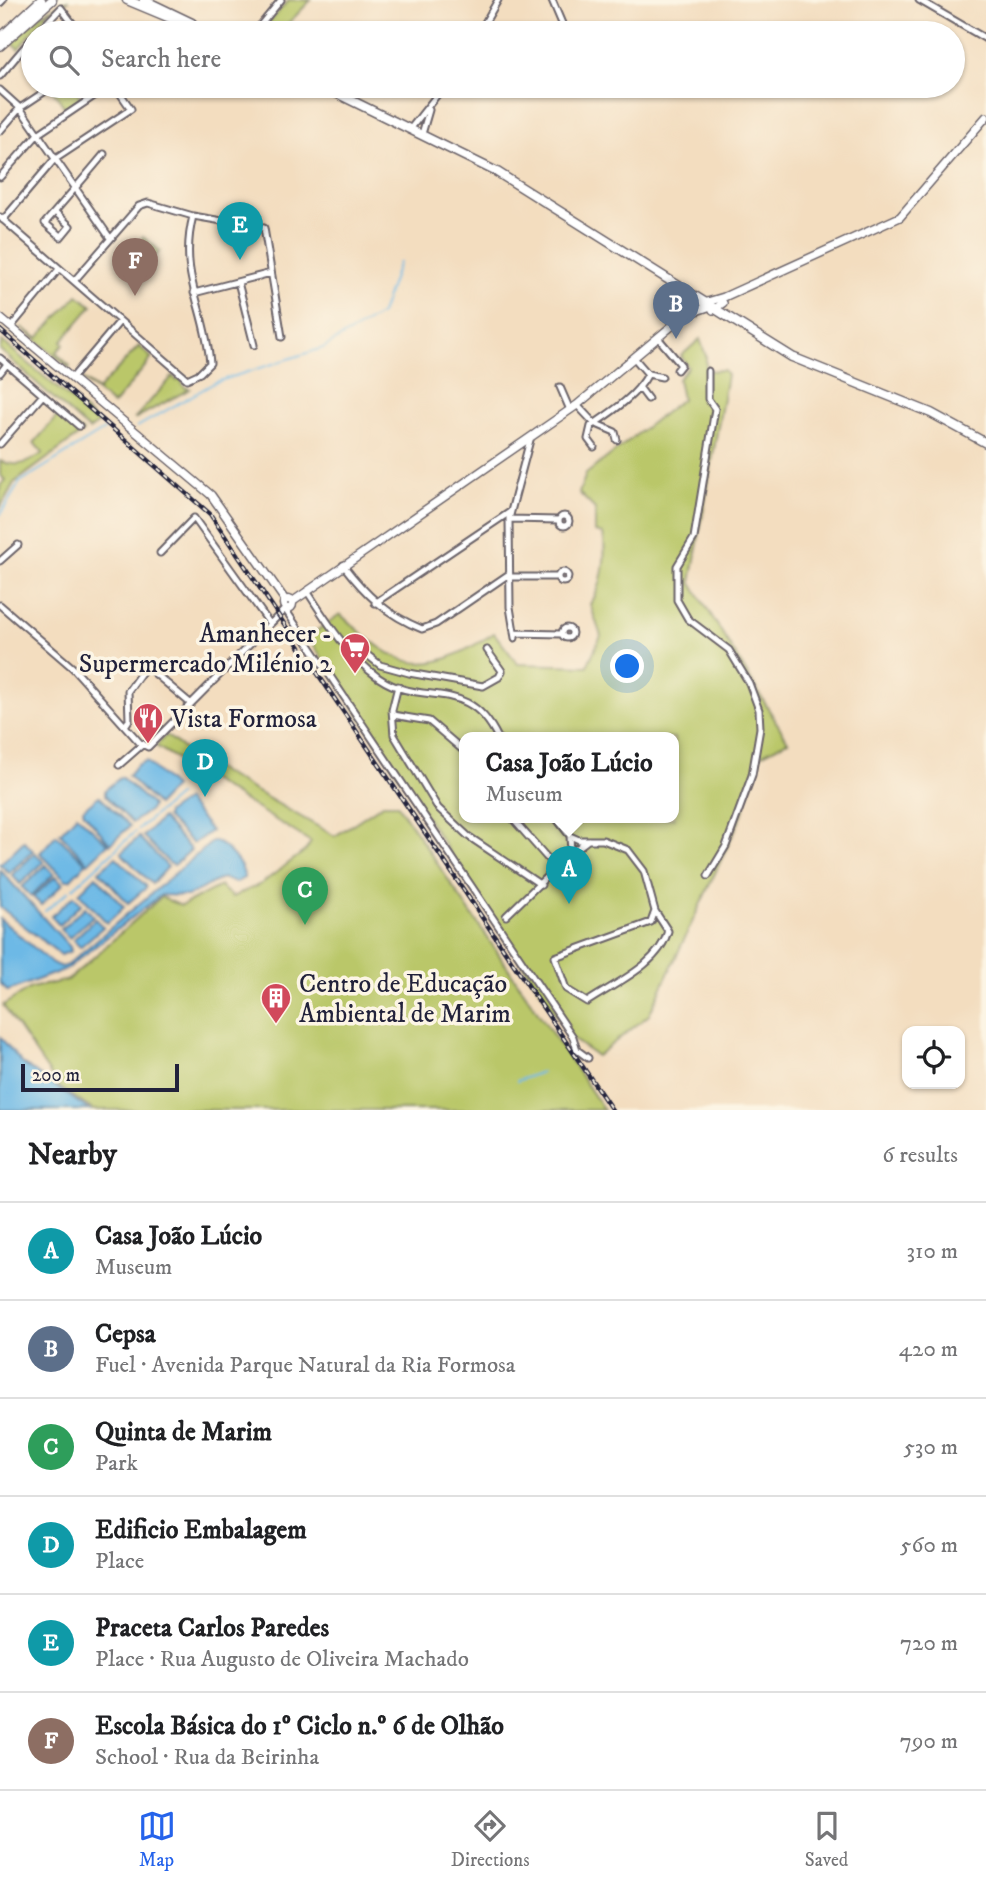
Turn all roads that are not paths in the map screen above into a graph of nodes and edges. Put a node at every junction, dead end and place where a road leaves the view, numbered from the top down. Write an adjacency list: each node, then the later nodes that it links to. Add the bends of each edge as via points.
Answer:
1 (52, 0): 9 (main road)
2 (127, 0): 12 (main road)
3 (144, 0): 13 (main road)
4 (281, 0): 14 (street)
5 (498, 0): 15 (street)
6 (552, 0): 16 (street)
7 (919, 0): 17 (street)
8 (37, 2): 21 (main road)
9 (27, 21)
10 (48, 21): 11 (street, via 61,8)
11 (71, 21)
12 (179, 21)
13 (185, 21)
14 (264, 21)
15 (486, 21)
16 (561, 21)
17 (955, 21)
18 (21, 26): 21 (main road)
19 (965, 27): 20 (street)
20 (986, 39)
21 (0, 44)
22 (21, 51): 23 (street)
23 (0, 76)
24 (0, 90): 31 (street)
25 (35, 98): 31 (street)
26 (91, 98): 35 (street)
27 (123, 98): 38 (street, via 131,109)
28 (347, 98): 33 (main road)
29 (436, 98): 30 (street)
30 (430, 107): 33 (street); 36 (street)
31 (20, 108): 34 (street); 35 (street)
32 (986, 117): 51 (street, via 900,217)
33 (411, 128): 36 (main road)
34 (0, 131)
35 (38, 134): 38 (street); 39 (street)
36 (422, 134): 49 (main road, via 497,172)
37 (104, 154): 40 (street)
38 (54, 160): 40 (street); 43 (street)
39 (0, 177)
40 (75, 188): 41 (street); 44 (street)
41 (55, 212): 41 (street, via 45,223 61,237 70,226)
42 (193, 216): 44 (street, via 148,203 139,206); 46 (street, via 264,228); 50 (street, via 187,267)
43 (1, 219): 45 (street)
44 (110, 237): 47 (street)
45 (60, 269): 47 (street); 57 (street)
46 (271, 273): 48 (street); 58 (street)
47 (74, 281): 56 (street)
48 (238, 282): 50 (street); 60 (street)
49 (682, 289): 52 (main road); 53 (street)
50 (194, 293): 56 (street, via 209,363 187,379)
51 (722, 300): 52 (street); 52 (street); 55 (street)
52 (705, 305): 53 (street); 53 (street); 55 (main road)
53 (691, 308): 59 (street)
54 (0, 318): 57 (street)
55 (728, 318): 79 (main road, via 792,357 931,413)
56 (120, 321): 69 (street)
57 (10, 327): 69 (street)
58 (282, 337)
59 (659, 339): 62 (street); 64 (street, via 681,365)
60 (254, 345)
61 (0, 358): 63 (street)
62 (635, 359): 67 (street); 74 (street)
63 (7, 364): 66 (street); 72 (street)
64 (677, 370)
65 (708, 371): 114 (street, via 708,399 715,409 694,538 677,566 677,600 688,619 729,650 749,683 760,728 752,775 726,846)
66 (0, 373)
67 (648, 374): 68 (street); 71 (street)
68 (662, 377)
69 (72, 378): 95 (street, via 211,495)
70 (559, 387): 74 (street)
71 (639, 387): 73 (street); 75 (street)
72 (43, 395): 76 (street); 80 (street)
73 (648, 399)
74 (574, 408): 75 (street); 77 (street)
75 (594, 423): 78 (street, via 615,432); 81 (street, via 588,439)
76 (79, 426)
77 (530, 440): 82 (street); 89 (street)
78 (617, 440)
79 (986, 443)
80 (0, 444)
81 (594, 447)
82 (509, 515): 83 (street); 84 (street); 85 (street)
83 (558, 520)
84 (494, 524): 85 (street); 93 (street)
85 (508, 530): 90 (street)
86 (18, 545): 88 (street)
87 (160, 553): 96 (street, via 194,518)
88 (0, 561)
89 (343, 565): 92 (street); 93 (street)
90 (509, 575): 91 (street); 93 (street, via 422,629); 97 (street, via 514,635)
91 (558, 577)
92 (307, 591): 95 (street); 98 (street)
93 (374, 603)
94 (0, 605): 103 (street, via 73,668)
95 (287, 605): 96 (street); 118 (street, via 573,1037 577,1050)
96 (270, 624): 101 (street)
97 (561, 634)
98 (348, 649): 99 (street, via 356,646 380,665 409,673 483,686 502,671); 100 (street, via 381,680)
99 (487, 650)
100 (398, 686): 102 (street); 104 (street, via 463,699 483,714)
101 (190, 704): 103 (street, via 146,666 128,691); 105 (street, via 148,747)
102 (393, 715): 106 (street, via 429,721); 115 (street, via 394,735 438,808 468,836)
103 (125, 726): 105 (street)
104 (494, 732)
105 (143, 744): 107 (street)
106 (459, 747)
107 (119, 765)
108 (516, 823): 113 (street)
109 (560, 823): 110 (street)
110 (570, 835): 111 (street); 112 (street)
111 (588, 840): 112 (street); 116 (street, via 603,840 628,850 644,871)
112 (572, 853): 113 (street)
113 (556, 868): 115 (street)
114 (708, 876)
115 (541, 885): 117 (street)
116 (655, 911): 116 (street, via 651,922 555,957 566,989 587,1002 652,959 668,931)
117 (506, 916)
118 (588, 1058)

